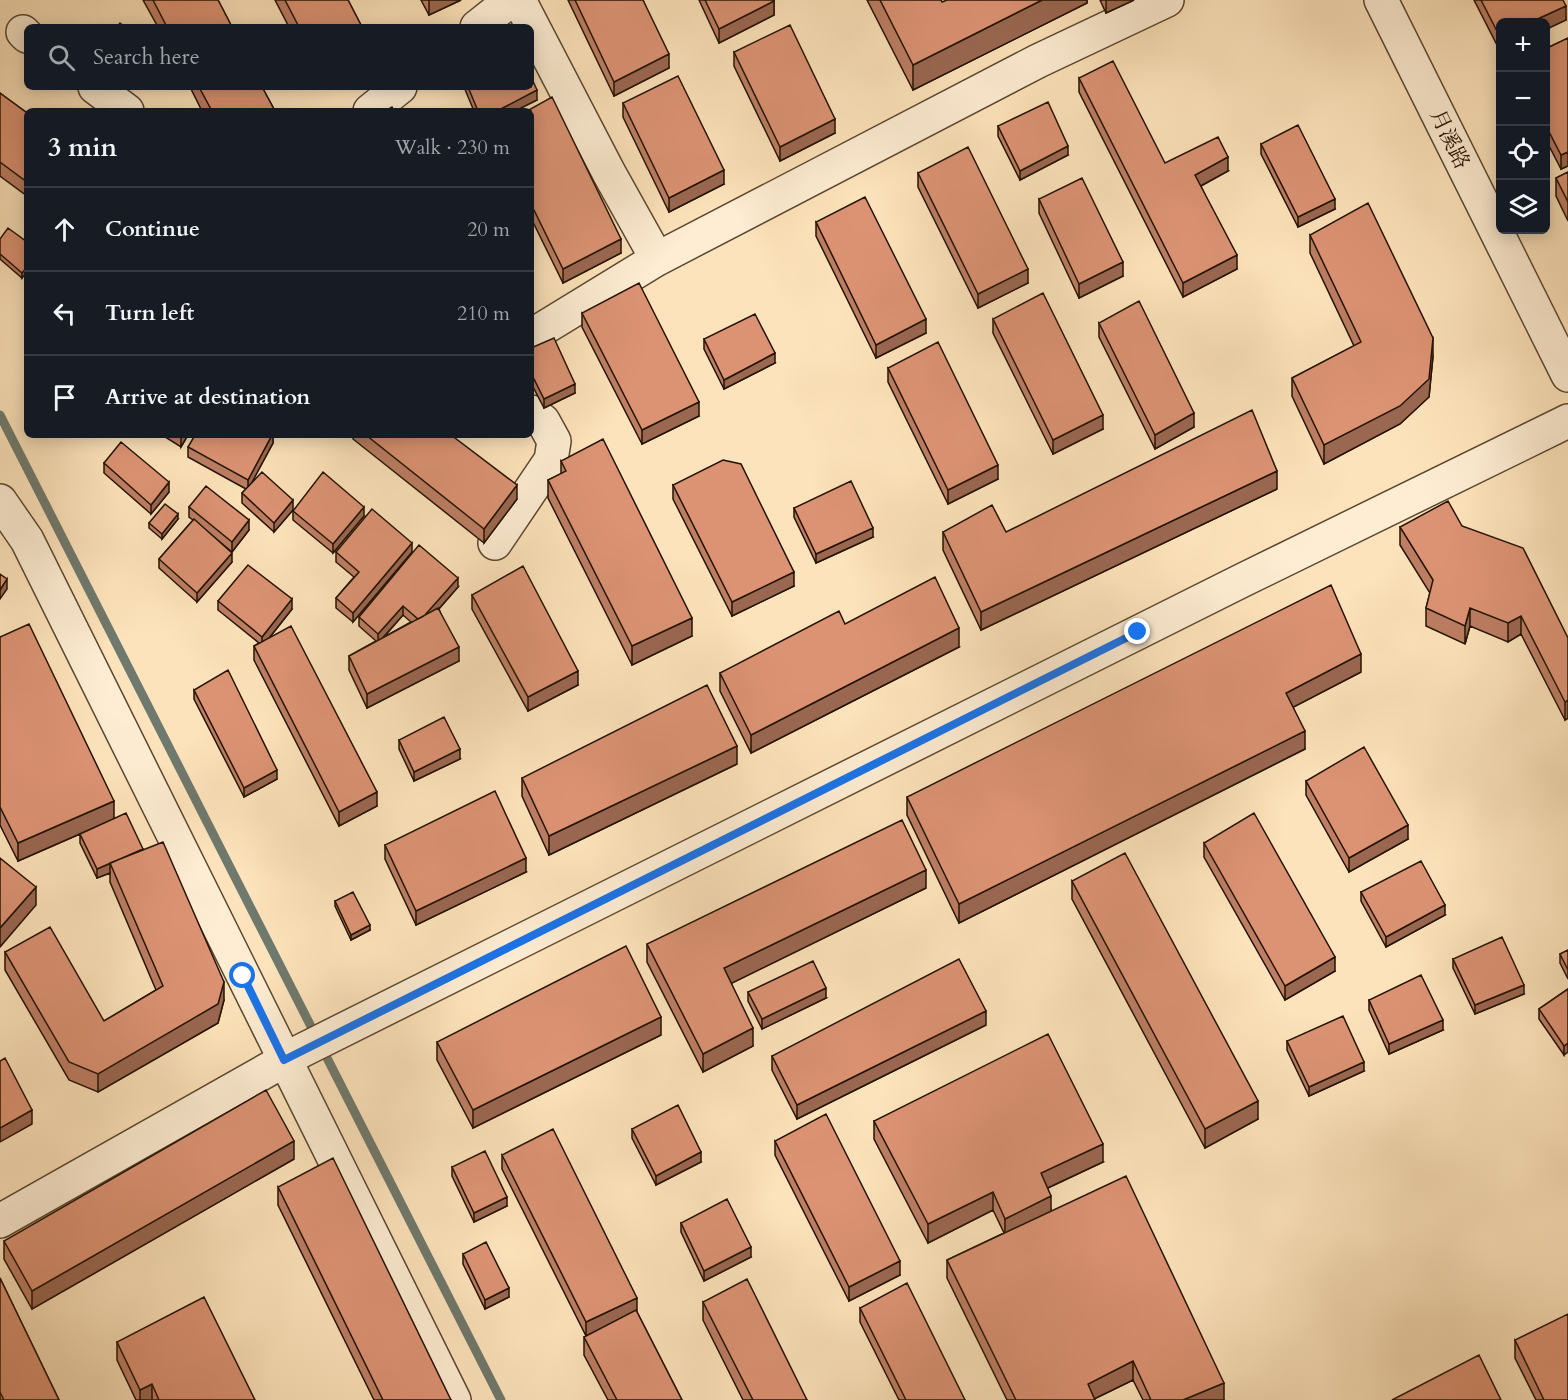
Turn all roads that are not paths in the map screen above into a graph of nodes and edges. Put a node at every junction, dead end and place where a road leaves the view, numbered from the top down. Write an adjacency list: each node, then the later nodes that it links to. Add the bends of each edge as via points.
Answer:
1 (512, 0): 5 (street)
2 (519, 0): 6 (street)
3 (1167, 0): 12 (street, via 1038,62)
4 (1381, 0): 14 (street, 月溪路)
5 (481, 24)
6 (531, 24)
7 (534, 29): 12 (street)
8 (99, 90): 10 (street)
9 (396, 90): 11 (street)
10 (123, 108)
11 (374, 108)
12 (657, 259): 13 (street)
13 (534, 334)
14 (1568, 375)
15 (534, 414): 18 (street, via 543,421 554,441 551,460)
16 (1568, 421): 19 (street)
17 (0, 501): 19 (street, via 27,540)
18 (495, 543)
19 (293, 1055): 20 (street); 21 (street)
20 (0, 1221)
21 (454, 1400)

